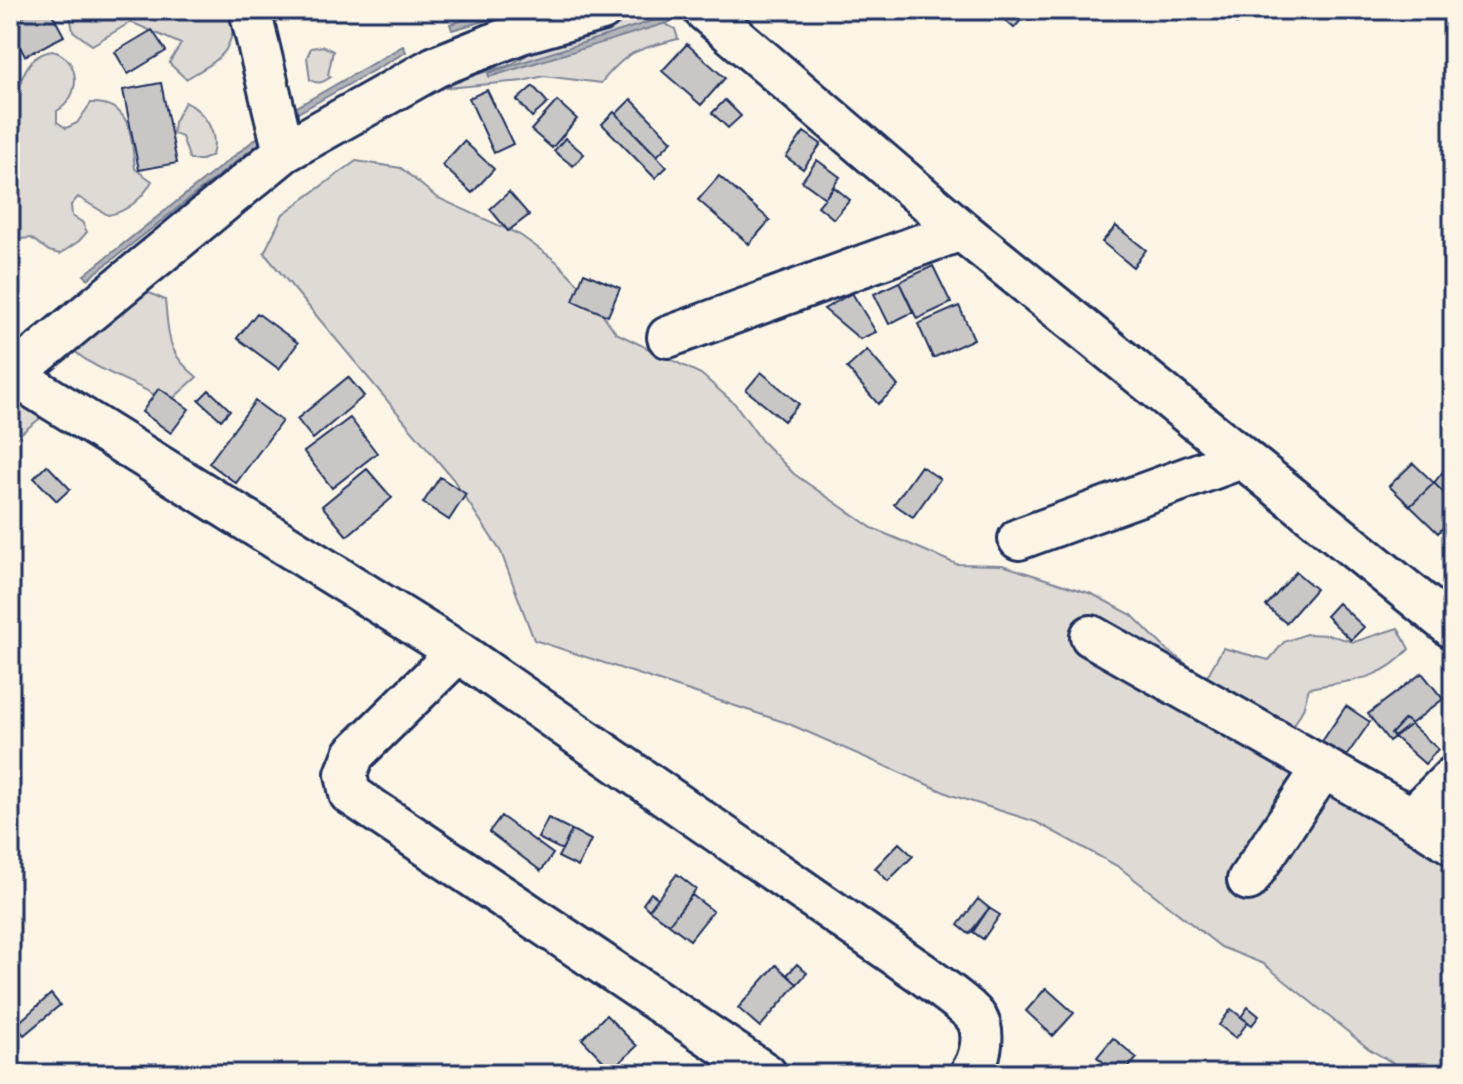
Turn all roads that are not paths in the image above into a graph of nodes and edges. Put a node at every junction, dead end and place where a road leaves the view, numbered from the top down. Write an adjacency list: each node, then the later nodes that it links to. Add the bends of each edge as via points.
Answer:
1 (250, 10): 5 (street)
2 (602, 10): 4 (street)
3 (704, 10): 6 (street)
4 (519, 22): 5 (street)
5 (284, 152): 8 (street)
6 (961, 230): 7 (street); 9 (street)
7 (668, 337)
8 (11, 376): 13 (street)
9 (1242, 458): 10 (street); 11 (street)
10 (1019, 539)
11 (1453, 628)
12 (1091, 636): 14 (street)
13 (458, 652): 19 (street, via 354,754 346,774 350,794); 20 (street, via 923,974 977,1018 982,1040)
14 (1323, 768): 16 (street); 18 (street)
15 (1453, 777): 16 (street)
16 (1412, 818): 17 (street)
17 (1453, 844)
18 (1248, 880)
19 (766, 1074)
20 (970, 1074)

